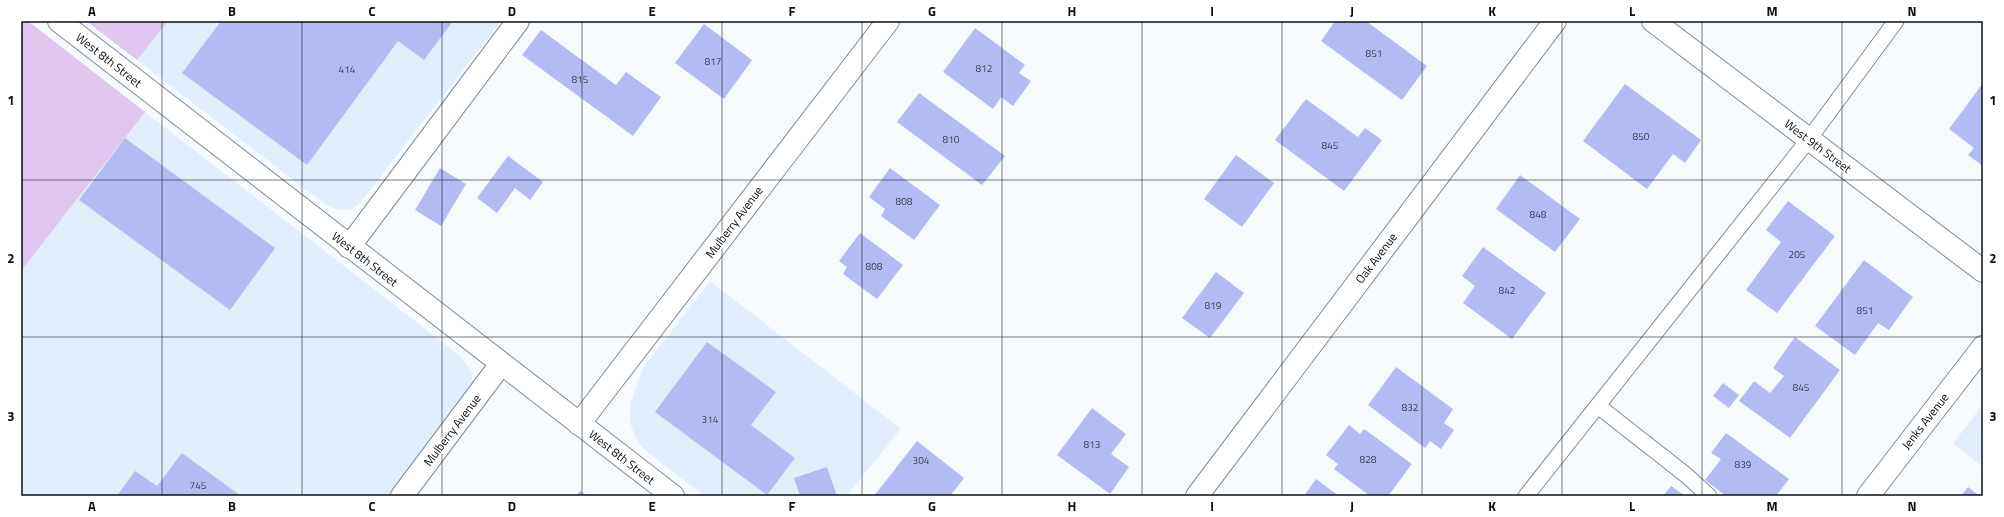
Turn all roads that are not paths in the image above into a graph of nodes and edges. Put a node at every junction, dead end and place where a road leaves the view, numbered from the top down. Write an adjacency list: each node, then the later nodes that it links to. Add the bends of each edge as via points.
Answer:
1 (59, 21): 8 (street, West 8th Street)
2 (518, 21): 8 (street)
3 (888, 21): 13 (street, Mulberry Avenue)
4 (1555, 21): 16 (street, Oak Avenue)
5 (1653, 21): 7 (street, West 9th Street)
6 (1896, 21): 7 (lane)
7 (1809, 139): 9 (street, West 9th Street); 12 (lane)
8 (349, 247): 11 (street, West 8th Street)
9 (1983, 271)
10 (1983, 347): 19 (street, Jenks Avenue)
11 (502, 364): 13 (street, West 8th Street); 14 (street, Mulberry Avenue)
12 (1598, 406): 17 (lane); 18 (lane, via 1686,474)
13 (580, 424): 15 (street, West 8th Street)
14 (402, 496)
15 (673, 496)
16 (1197, 496)
17 (1526, 496)
18 (1709, 496)
19 (1868, 496)

